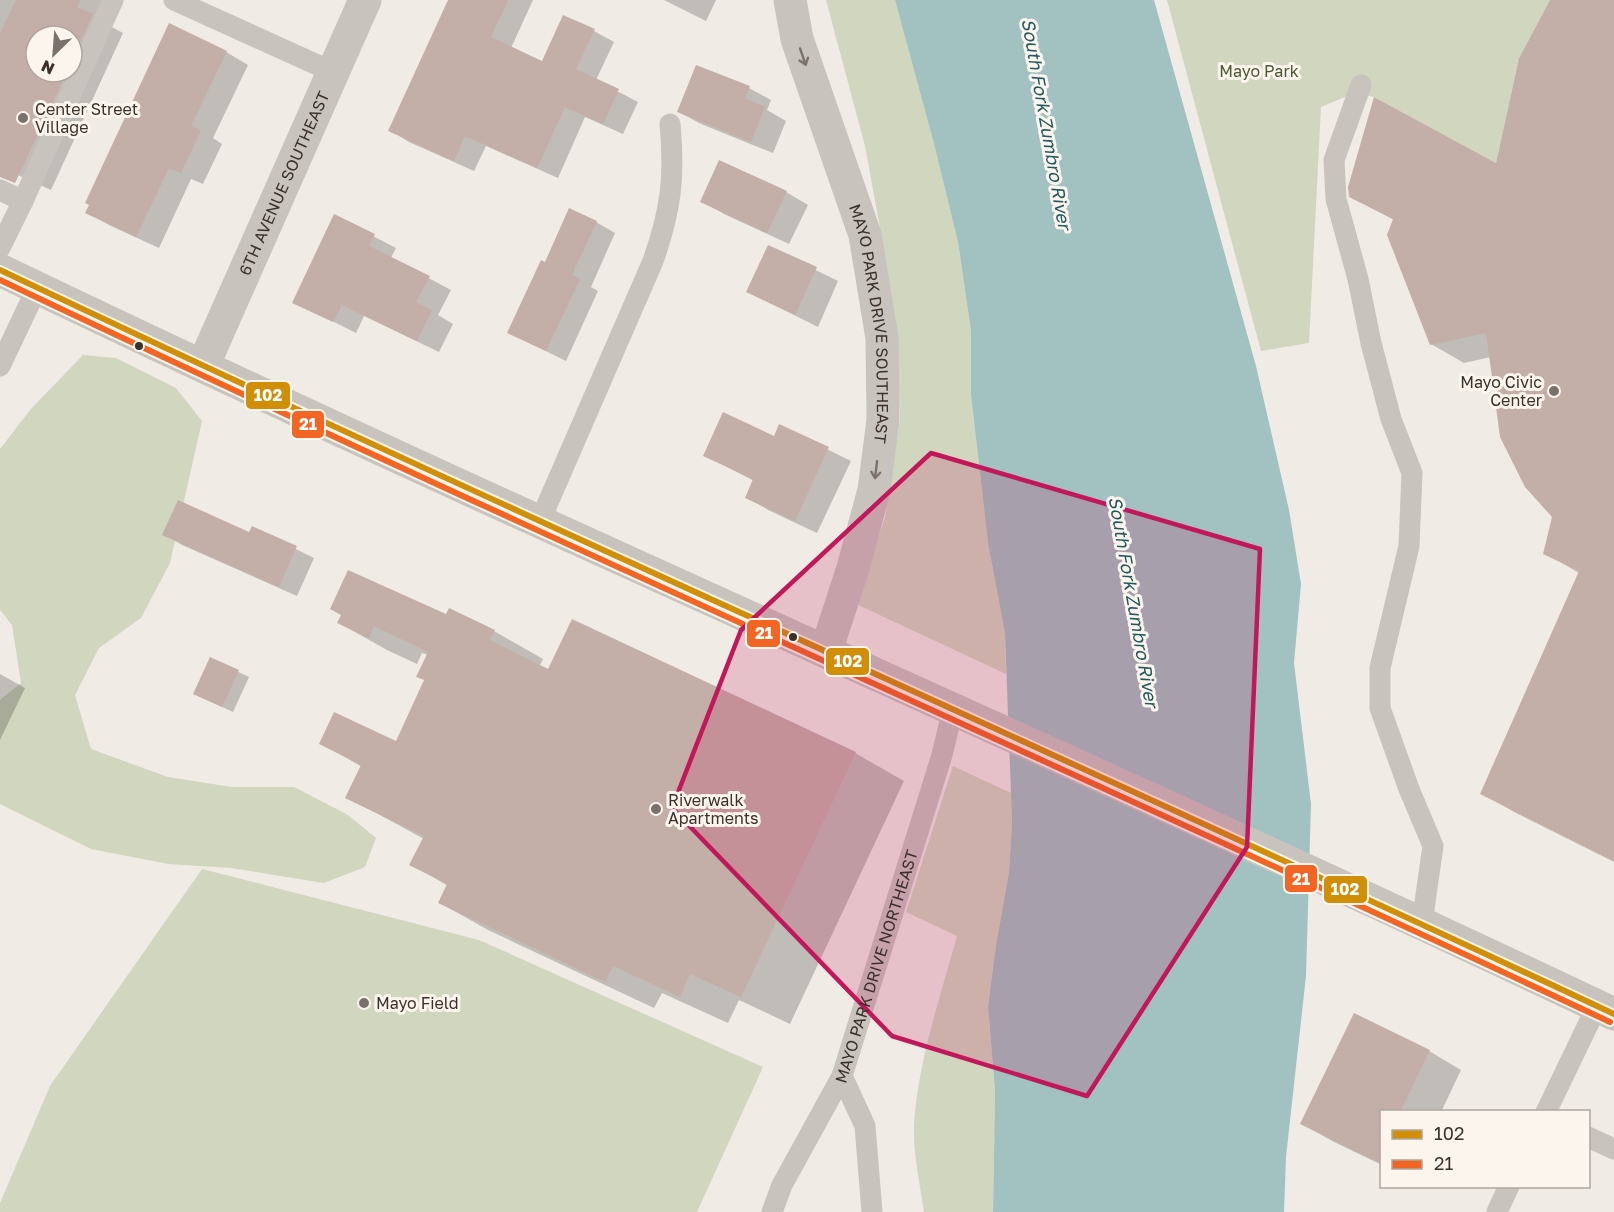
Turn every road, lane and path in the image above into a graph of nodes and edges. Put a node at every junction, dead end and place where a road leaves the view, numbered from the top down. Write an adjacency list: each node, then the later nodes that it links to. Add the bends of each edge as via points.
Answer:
1 (113, 0): 9 (lane)
2 (174, 0): 5 (lane)
3 (365, 0): 5 (street, 6TH AVENUE SOUTHEAST)
4 (790, 0): 16 (street, MAYO PARK DRIVE SOUTHEAST, one-way to 16, via 797,39 866,235 882,338 883,420 874,490)
5 (333, 72): 14 (street, 6TH AVENUE SOUTHEAST)
6 (1361, 85): 18 (lane, via 1334,160 1336,200 1391,419 1412,473 1409,546 1380,668 1380,708 1433,846)
7 (670, 124): 15 (lane, via 674,159 665,226)
8 (0, 190): 9 (lane)
9 (23, 201): 10 (lane)
10 (0, 248)
11 (0, 270): 12 (street)
12 (37, 288): 13 (lane); 14 (street)
13 (0, 366)
14 (203, 366): 15 (street)
15 (540, 521): 16 (street)
16 (826, 651): 17 (street)
17 (953, 709): 18 (street); 20 (lane, MAYO PARK DRIVE NORTHEAST)
18 (1422, 923): 19 (street)
19 (1605, 1010): 21 (lane)
20 (842, 1076): 25 (lane, MAYO PARK DRIVE NORTHEAST, via 782,1185); 26 (lane, via 865,1126)
21 (1547, 1110)
22 (1590, 1138): 23 (lane)
23 (1614, 1149)
24 (1508, 1188): 27 (lane)
25 (772, 1212)
26 (872, 1212)
27 (1497, 1212)

